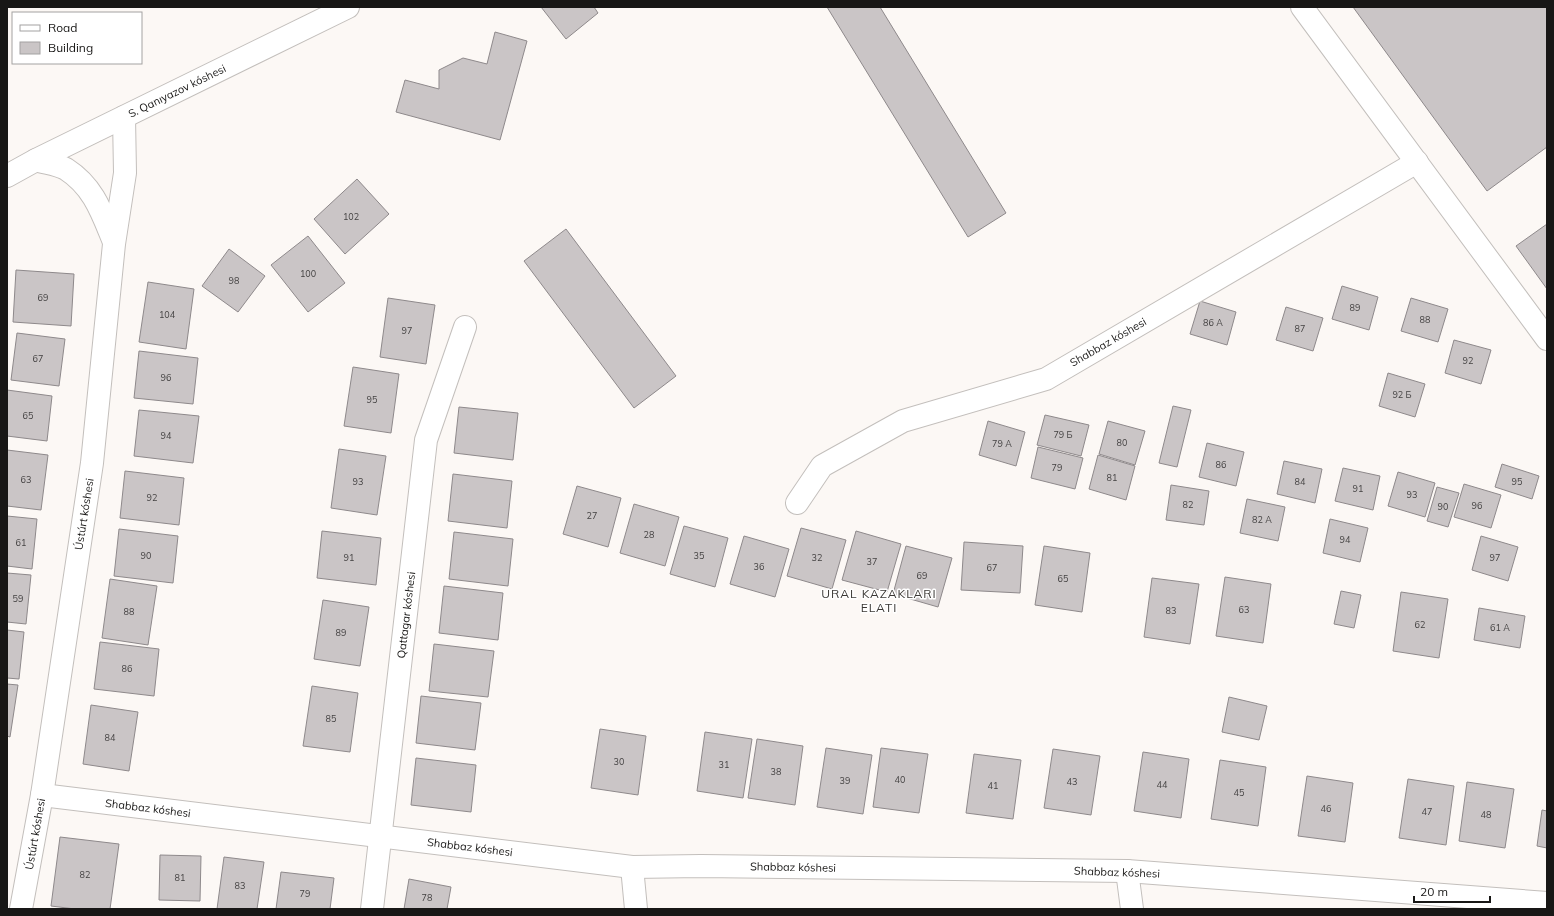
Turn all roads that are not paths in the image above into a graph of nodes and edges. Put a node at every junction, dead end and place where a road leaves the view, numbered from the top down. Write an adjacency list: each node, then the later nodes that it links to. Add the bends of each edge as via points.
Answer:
1 (348, 7): 3 (street, S. Qanıyazov kóshesi)
2 (1302, 7): 5 (street)
3 (124, 117): 4 (street, S. Qanıyazov kóshesi); 7 (street, Ústúrt kóshesi, via 125,174)
4 (36, 160): 6 (street, S. Qanıyazov kóshesi); 7 (street, via 65,168 85,184 100,206)
5 (1417, 162): 9 (street); 10 (street, Shabbaz kóshesi, via 1046,379 903,421 822,466)
6 (7, 176)
7 (114, 244): 11 (street, Ústúrt kóshesi, via 92,463)
8 (465, 327): 12 (street, Qattagar kóshesi, via 426,440)
9 (1547, 339)
10 (797, 503)
11 (42, 795): 12 (street, Shabbaz kóshesi); 16 (street, Ústúrt kóshesi)
12 (380, 836): 13 (street, Shabbaz kóshesi); 17 (street, Qattagar kóshesi)
13 (632, 867): 14 (street, Shabbaz kóshesi); 18 (street)
14 (1127, 871): 15 (street, Shabbaz kóshesi); 19 (street)
15 (1547, 903)
16 (21, 909)
17 (372, 909)
18 (636, 909)
19 (1132, 909)

